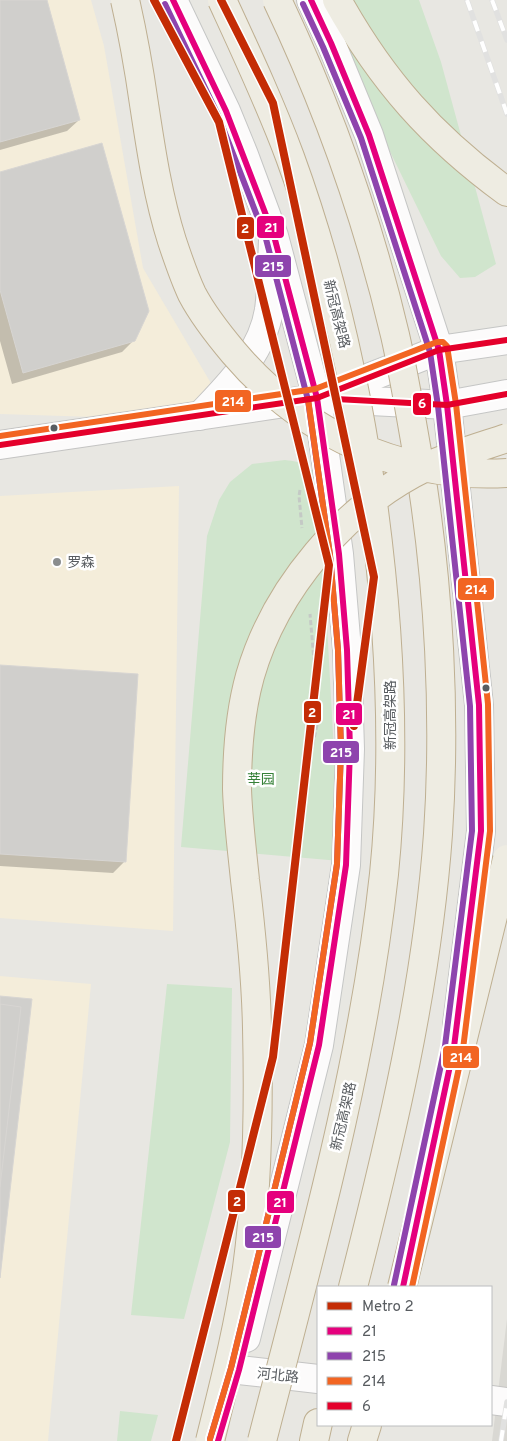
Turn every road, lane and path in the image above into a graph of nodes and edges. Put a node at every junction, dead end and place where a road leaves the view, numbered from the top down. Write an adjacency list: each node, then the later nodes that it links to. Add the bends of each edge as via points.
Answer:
1 (125, 0): 17 (highway, bridge, via 171,240 192,293 229,348 283,402 350,444 414,466 458,472)
2 (173, 0): 8 (main road, via 226,111)
3 (222, 0): 31 (highway, 新冠高架路, bridge, via 290,158 329,280 360,418 378,537 389,653 388,821 368,988 357,1053 326,1189)
4 (277, 0): 19 (highway, bridge, via 329,119 363,217 383,288 422,482 438,641 440,792 427,938 407,1055)
5 (311, 0): 10 (main road, via 369,136)
6 (337, 0): 7 (highway, via 372,59 416,113 457,154)
7 (507, 192)
8 (274, 236): 12 (main road); 14 (main road, via 263,333 241,372)
9 (507, 340): 10 (main road)
10 (439, 350): 12 (main road); 13 (main road)
11 (507, 394): 13 (main road)
12 (317, 398): 13 (main road); 14 (main road); 22 (main road, via 339,554 347,650 350,749 346,865 319,1045)
13 (448, 405): 20 (main road, via 479,705 481,831 454,1047)
14 (200, 416): 16 (main road)
15 (507, 438): 29 (highway, bridge, via 427,467 384,493 341,528 313,559 290,592 268,630 251,673 241,720 237,789 257,1027 256,1190 240,1309)
16 (0, 446)
17 (507, 473)
18 (507, 859): 21 (highway, bridge)
19 (353, 1286)
20 (402, 1286)
21 (402, 1286)
22 (238, 1370): 23 (main road, 河北路); 30 (main road)
23 (317, 1379)
24 (492, 1400): 25 (main road)
25 (507, 1402)
26 (317, 1426): 32 (highway)
27 (367, 1426): 33 (highway)
28 (372, 1426): 34 (main road)
29 (210, 1441)
30 (218, 1441)
31 (262, 1441)
32 (314, 1441)
33 (362, 1441)
34 (367, 1441)

